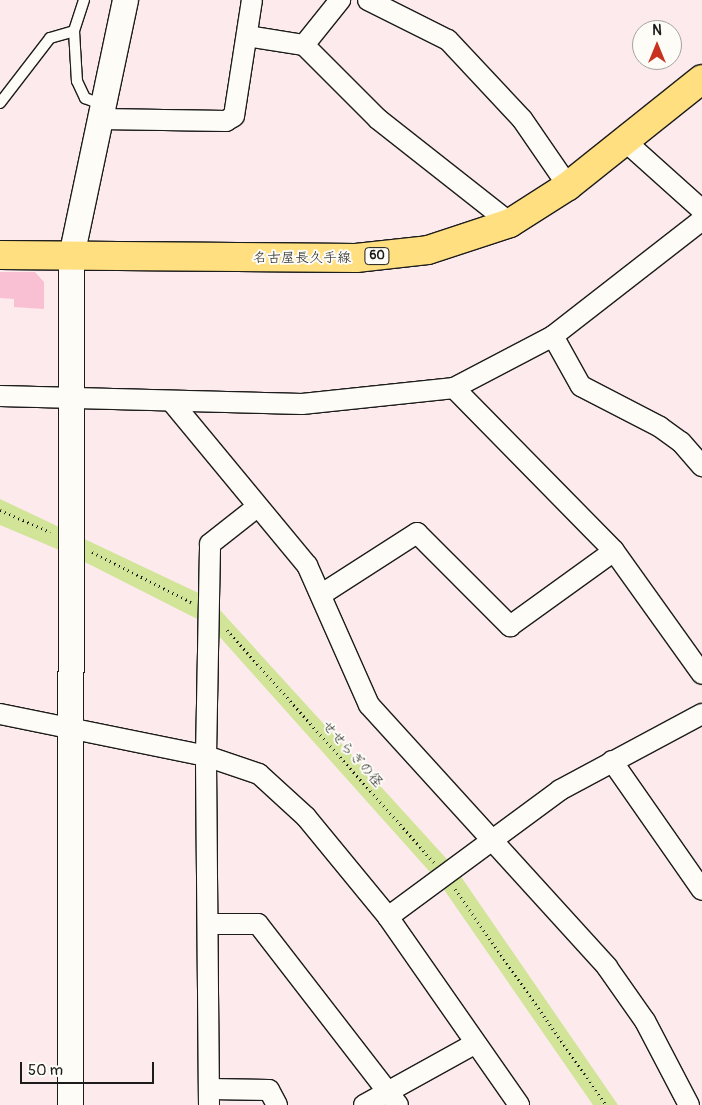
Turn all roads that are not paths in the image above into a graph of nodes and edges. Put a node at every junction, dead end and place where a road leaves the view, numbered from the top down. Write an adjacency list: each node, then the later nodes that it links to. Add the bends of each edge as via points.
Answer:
1 (84, 0): 6 (lane)
2 (125, 0): 11 (street)
3 (252, 0): 7 (street)
4 (340, 0): 8 (street)
5 (368, 0): 13 (street, via 448,40 522,119)
6 (74, 31): 10 (lane, via 50,38); 11 (lane, via 77,81 85,98)
7 (247, 36): 8 (street); 11 (street, via 234,116 226,121)
8 (304, 45): 16 (street, via 378,119)
9 (702, 79): 12 (main road, 名古屋長久手線 / 60)
10 (0, 103)
11 (102, 112): 18 (street)
12 (625, 141): 13 (main road, 名古屋長久手線 / 60); 14 (street)
13 (568, 186): 16 (main road, 名古屋長久手線 / 60)
14 (702, 210)
15 (702, 220): 19 (street)
16 (510, 223): 18 (main road, 名古屋長久手線 / 60, via 428,250 356,258)
17 (0, 254): 18 (main road, 名古屋長久手線 / 60)
18 (72, 256): 22 (street)
19 (553, 336): 20 (street); 24 (street, via 581,386 660,427 681,442)
20 (454, 388): 23 (street, via 302,404); 26 (street)
21 (0, 396): 22 (street)
22 (70, 398): 23 (street); 31 (street)
23 (172, 402): 25 (street)
24 (702, 466)
25 (257, 507): 27 (street, via 307,565); 32 (street, via 210,544)
26 (614, 551): 27 (street, via 510,626 417,533); 28 (street)
27 (322, 594): 34 (street, via 369,705)
28 (702, 674)
29 (0, 714): 31 (street)
30 (702, 714): 33 (street)
31 (70, 727): 32 (street); 41 (street)
32 (206, 756): 36 (street, via 259,774 280,791 306,816); 37 (street)
33 (612, 761): 34 (street, via 560,790); 35 (street)
34 (491, 838): 36 (street, via 446,876); 45 (street, via 607,967 645,1021)
35 (702, 890)
36 (388, 917): 38 (street)
37 (208, 924): 39 (street); 40 (street, via 258,924)
38 (474, 1044): 40 (street); 44 (street)
39 (209, 1097): 42 (street, via 269,1090)
40 (394, 1097): 43 (street)
41 (70, 1105)
42 (277, 1105)
43 (364, 1105)
44 (519, 1105)
45 (689, 1105)

